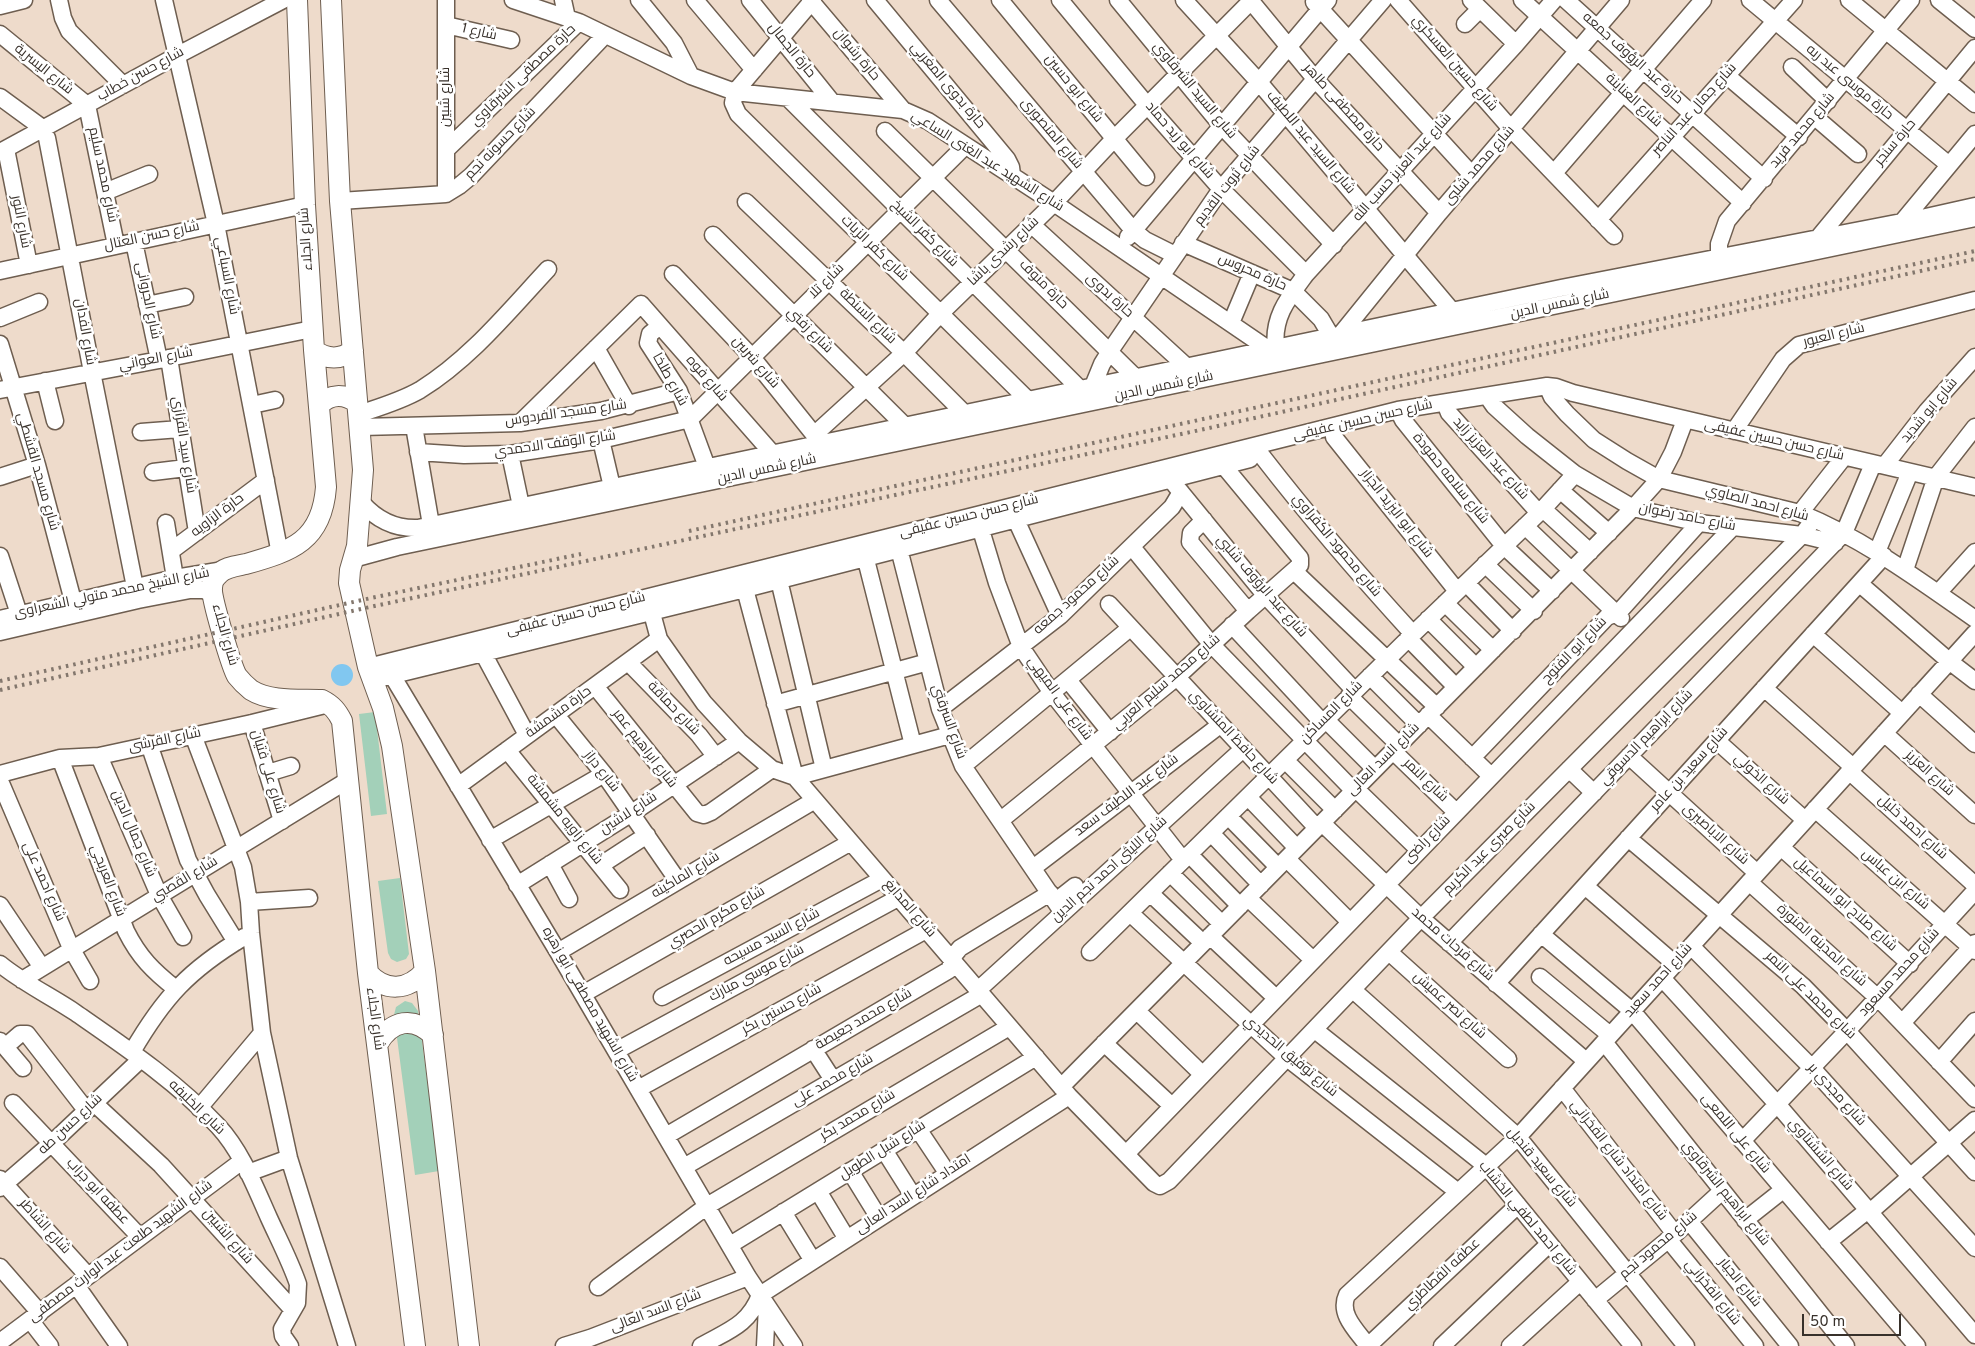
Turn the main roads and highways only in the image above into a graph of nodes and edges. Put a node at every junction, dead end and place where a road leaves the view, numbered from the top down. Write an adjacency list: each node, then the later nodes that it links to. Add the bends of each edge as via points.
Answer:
1 (297, 0): 3 (main road, شارع الجلاء)
2 (331, 0): 4 (main road, via 340,201)
3 (314, 350): 4 (main road, via 324,357 337,358); 5 (main road, شارع الجلاء)
4 (353, 350): 6 (main road)
5 (319, 405): 6 (main road, via 334,396 346,397); 8 (main road, شارع الجلاء, via 326,487 317,523 296,546 280,554 224,570 214,580 212,593 232,666 244,684 266,696 322,700 339,714 344,728)
6 (359, 415): 7 (main road, via 362,502 349,584 379,671)
7 (425, 971): 8 (main road, via 411,984 392,988 374,980); 9 (main road)
8 (368, 973): 10 (main road, شارع الجلاء)
9 (432, 1035): 10 (main road, via 415,1023 404,1023 393,1026); 12 (main road)
10 (378, 1043): 11 (main road, شارع الجلاء)
11 (415, 1346)
12 (468, 1346)

